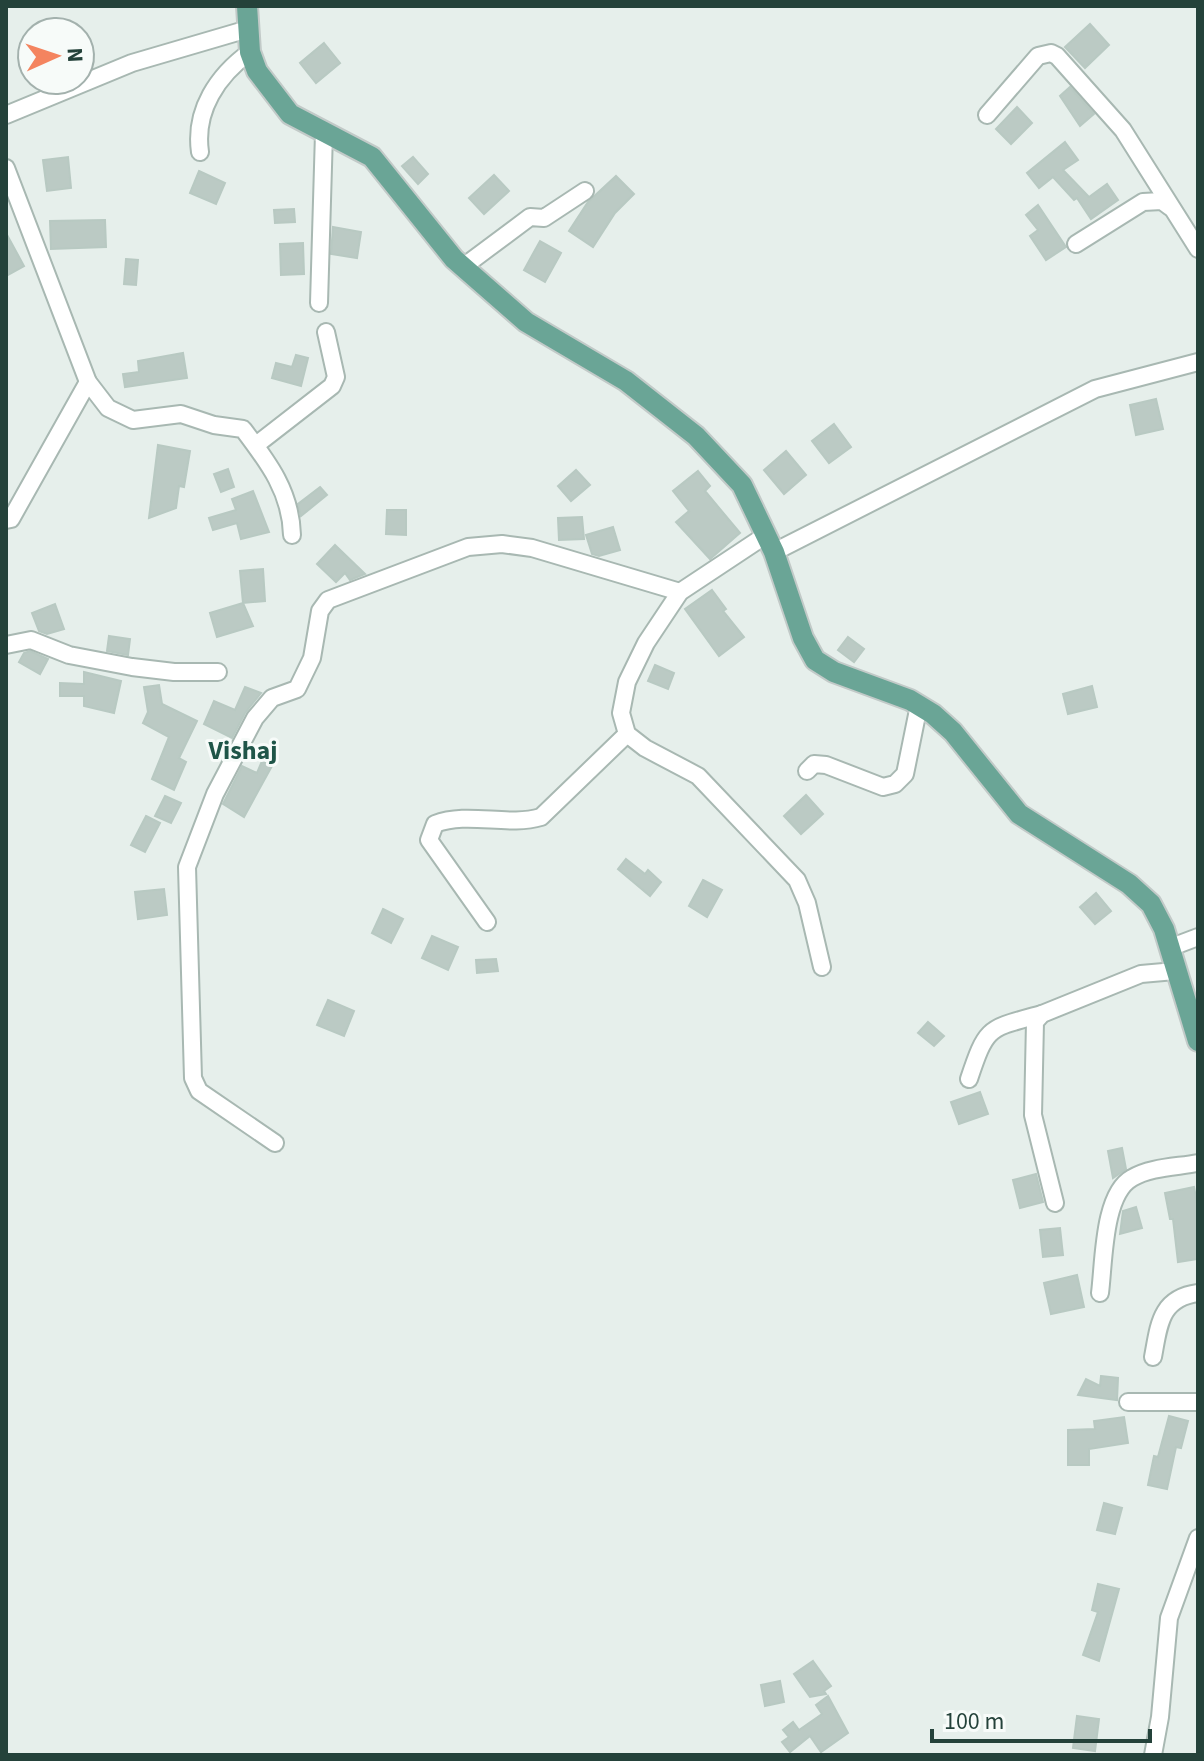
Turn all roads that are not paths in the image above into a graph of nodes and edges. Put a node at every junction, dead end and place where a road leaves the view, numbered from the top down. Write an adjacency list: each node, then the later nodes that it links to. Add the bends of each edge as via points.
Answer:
1 (247, 6): 2 (main road)
2 (248, 29): 3 (main road); 4 (street, via 132,63)
3 (250, 52): 6 (main road, via 257,71 290,114); 7 (street, via 227,68 208,99 197,131)
4 (6, 115)
5 (987, 115): 10 (street, via 1038,56 1057,56 1123,130)
6 (324, 133): 13 (main road, via 372,157); 14 (street)
7 (200, 152)
8 (6, 168): 17 (street)
9 (585, 191): 13 (street, via 544,218 530,217)
10 (1170, 207): 11 (street, via 1162,201 1143,202); 12 (street)
11 (1076, 244)
12 (1198, 249)
13 (463, 267): 21 (main road, via 526,322 626,381 696,436 742,485)
14 (319, 303)
15 (326, 332): 18 (street, via 336,377 332,386)
16 (1198, 362): 21 (street, via 1095,389)
17 (88, 382): 18 (street, via 108,408 133,420 181,414 243,429); 19 (street, via 38,475)
18 (256, 445): 20 (street, via 277,472)
19 (6, 520)
20 (292, 535)
21 (770, 543): 22 (street); 25 (main road, via 815,660)
22 (680, 592): 26 (street, via 627,682 621,713); 36 (street, via 502,544 468,547 328,600 297,689 272,698 255,718 215,794 187,867 193,1078 199,1091)
23 (6, 645): 24 (street, via 31,640 69,655 132,667)
24 (218, 672)
25 (919, 705): 27 (street, via 905,774 895,784 883,787 826,765 814,764); 30 (main road, via 953,732 1019,814 1129,884 1151,904)
26 (627, 734): 28 (street, via 541,817 525,822 448,819 435,824 429,840); 31 (street, via 698,776 797,880)
27 (807, 771)
28 (487, 922)
29 (1198, 937): 30 (street)
30 (1169, 948): 32 (main road)
31 (822, 967)
32 (1175, 971): 33 (street, via 1141,974); 34 (main road)
33 (1042, 1014): 35 (street, via 989,1032); 38 (street, via 1035,1022 1033,1115)
34 (1198, 1041)
35 (969, 1079)
36 (275, 1143)
37 (1198, 1163): 39 (street, via 1142,1173 1118,1190 1111,1205)
38 (1055, 1203)
39 (1100, 1293)
40 (1198, 1293): 41 (street, via 1170,1302 1161,1315)
41 (1153, 1357)
42 (1128, 1402): 43 (street)
43 (1198, 1402)
44 (1198, 1538): 45 (street, via 1169,1618)
45 (1153, 1755)

